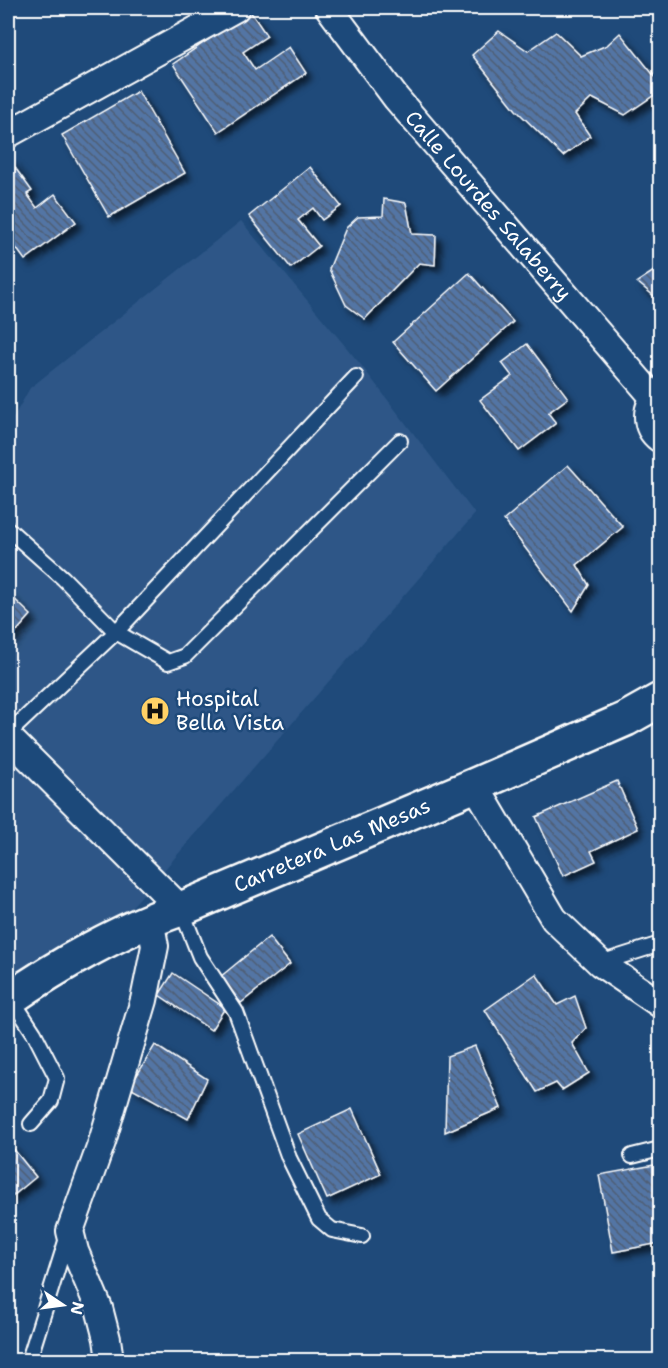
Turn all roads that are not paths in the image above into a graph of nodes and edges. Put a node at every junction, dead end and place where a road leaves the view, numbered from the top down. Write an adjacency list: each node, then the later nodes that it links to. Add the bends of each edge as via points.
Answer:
1 (236, 8): 3 (street)
2 (328, 8): 5 (street, Calle Lourdes Salaberry, via 396,98)
3 (8, 134)
4 (356, 377): 9 (lane)
5 (657, 396): 6 (street, Calle Lourdes Salaberry, via 647,415 652,432)
6 (660, 439)
7 (400, 441): 9 (lane, via 185,656 168,662)
8 (8, 530): 9 (lane)
9 (116, 632): 11 (lane)
10 (660, 700): 12 (street, Carretera Las Mesas, via 626,719)
11 (8, 736): 13 (street)
12 (475, 785): 13 (street, Carretera Las Mesas); 16 (street, via 554,919)
13 (181, 909): 14 (street, Carretera Las Mesas); 23 (lane, via 200,957 236,1012 289,1158 319,1219 332,1230)
14 (150, 919): 17 (street, Carretera Las Mesas, via 42,976); 22 (street, via 155,946 144,1000 102,1142)
15 (660, 945): 16 (lane)
16 (600, 963): 18 (street)
17 (9, 999): 19 (lane, via 34,1033 57,1078 51,1101)
18 (660, 1004)
19 (31, 1124)
20 (660, 1149): 21 (lane)
21 (632, 1156)
22 (70, 1231): 24 (lane); 25 (street, via 99,1308)
23 (362, 1236)
24 (29, 1360)
25 (110, 1360)

